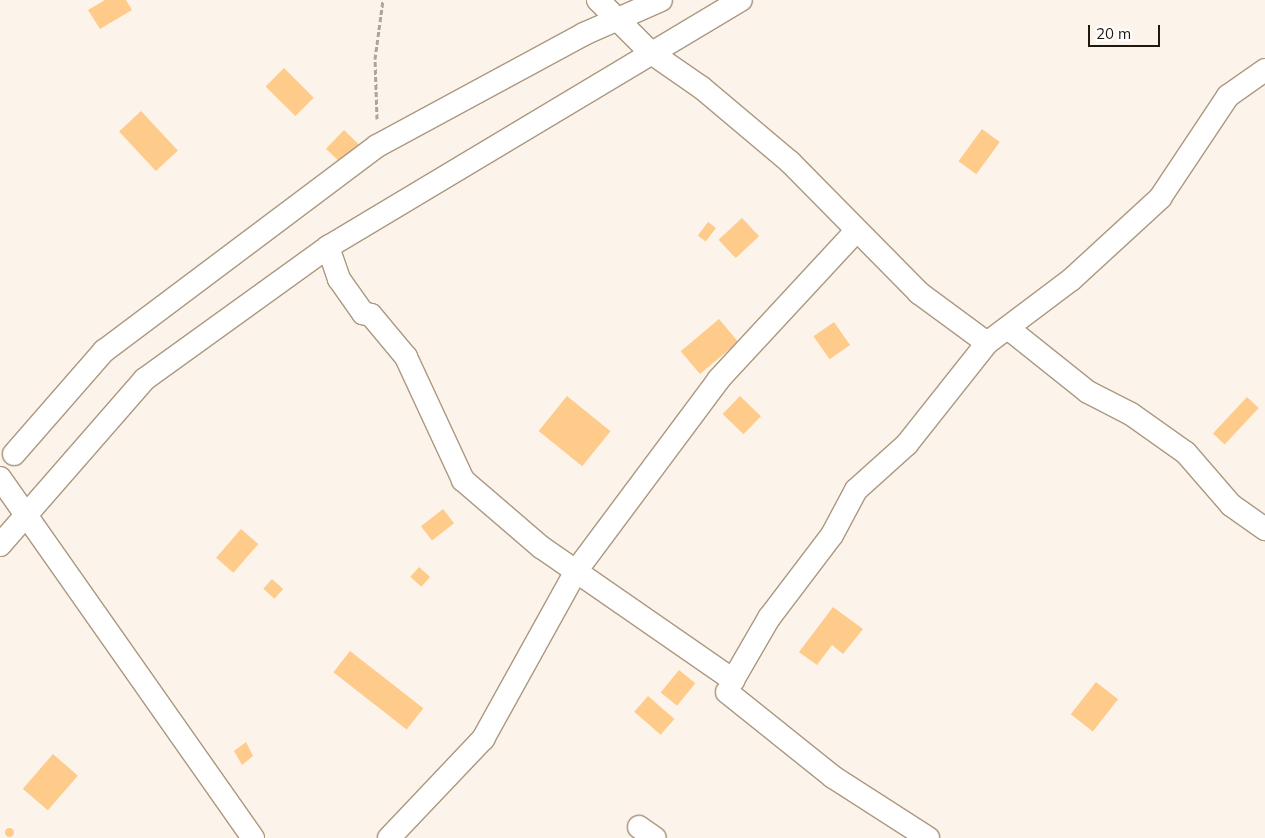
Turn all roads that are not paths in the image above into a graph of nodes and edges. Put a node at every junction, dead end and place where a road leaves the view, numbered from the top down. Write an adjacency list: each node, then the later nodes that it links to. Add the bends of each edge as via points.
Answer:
1 (598, 0): 4 (street)
2 (660, 0): 4 (street)
3 (741, 0): 5 (street)
4 (620, 22): 5 (street); 11 (street, via 584,34 378,146 104,351)
5 (650, 52): 7 (street, via 702,88 790,162); 8 (street)
6 (1265, 70): 9 (street, via 1228,96 1160,198 1072,279)
7 (855, 232): 10 (street, via 918,293); 16 (street, via 720,379)
8 (328, 247): 13 (street, via 145,379); 16 (street, via 339,279 363,314 371,316 406,357 463,480)
9 (1009, 329): 10 (street); 14 (street, via 1088,392 1131,414 1186,453 1231,505)
10 (987, 343): 16 (street, via 907,444 856,490 832,535 769,618 733,680)
11 (14, 454)
12 (0, 478): 13 (street)
13 (26, 516): 15 (street); 18 (street)
14 (1265, 528)
15 (0, 545)
16 (576, 571): 19 (street, via 483,739)
17 (727, 692): 20 (street, via 833,777)
18 (254, 838)
19 (390, 838)
20 (928, 838)

